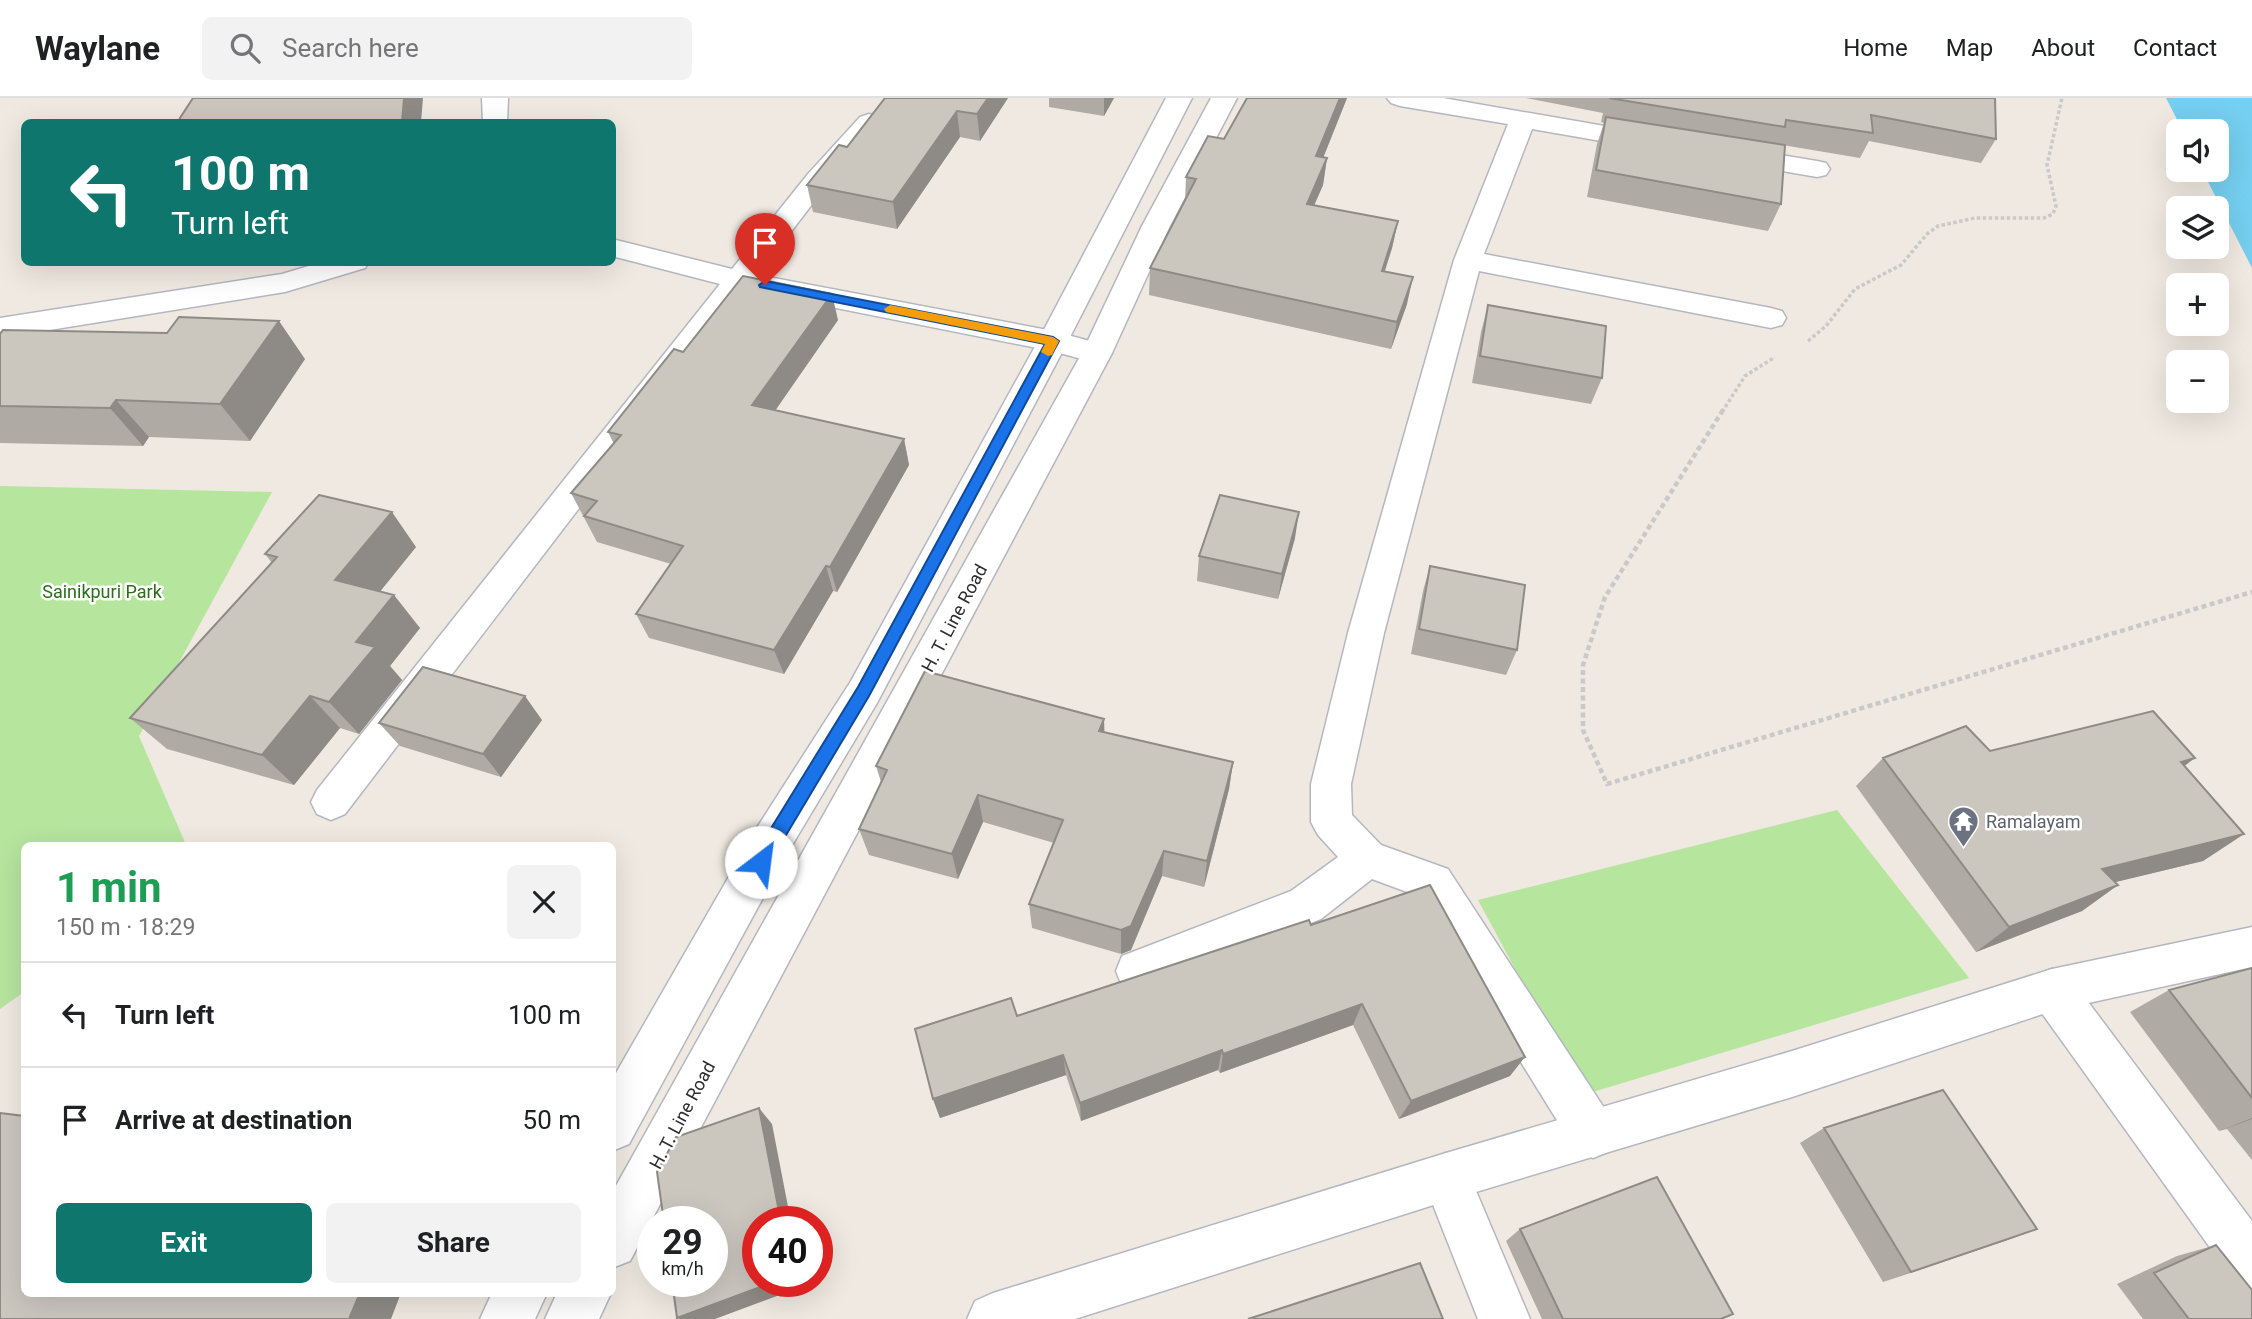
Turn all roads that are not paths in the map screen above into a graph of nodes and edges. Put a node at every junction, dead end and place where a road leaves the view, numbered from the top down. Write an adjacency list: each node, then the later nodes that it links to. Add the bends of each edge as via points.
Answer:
1 (495, 98): 5 (street)
2 (1179, 98): 17 (street)
3 (1224, 98): 18 (street, H. T. Line Road, via 1156,226)
4 (1400, 98): 6 (street)
5 (495, 119)
6 (1522, 121): 8 (street); 12 (street)
7 (869, 122): 14 (street)
8 (1683, 147)
9 (1710, 152): 10 (street)
10 (1817, 169)
11 (616, 248): 14 (street)
12 (1468, 260): 15 (street); 20 (street, via 1366,633 1331,784 1332,822)
13 (342, 266): 16 (street, via 285,283)
14 (739, 279): 17 (street); 19 (street)
15 (1771, 318)
16 (0, 328)
17 (1053, 341): 18 (street); 24 (street, via 864,692 773,839)
18 (1097, 353): 27 (street, H. T. Line Road)
19 (331, 802)
20 (1367, 859): 22 (street, via 1306,905); 25 (street, via 1433,882)
21 (2252, 947): 23 (street)
22 (1138, 971)
23 (2052, 990): 25 (street); 28 (street)
24 (616, 1120)
25 (1593, 1134): 26 (street)
26 (1446, 1177): 33 (street); 34 (street)
27 (616, 1236)
28 (2252, 1263)
29 (519, 1297): 31 (street)
30 (583, 1297): 32 (street)
31 (506, 1319)
32 (571, 1319)
33 (993, 1319)
34 (1504, 1319)

